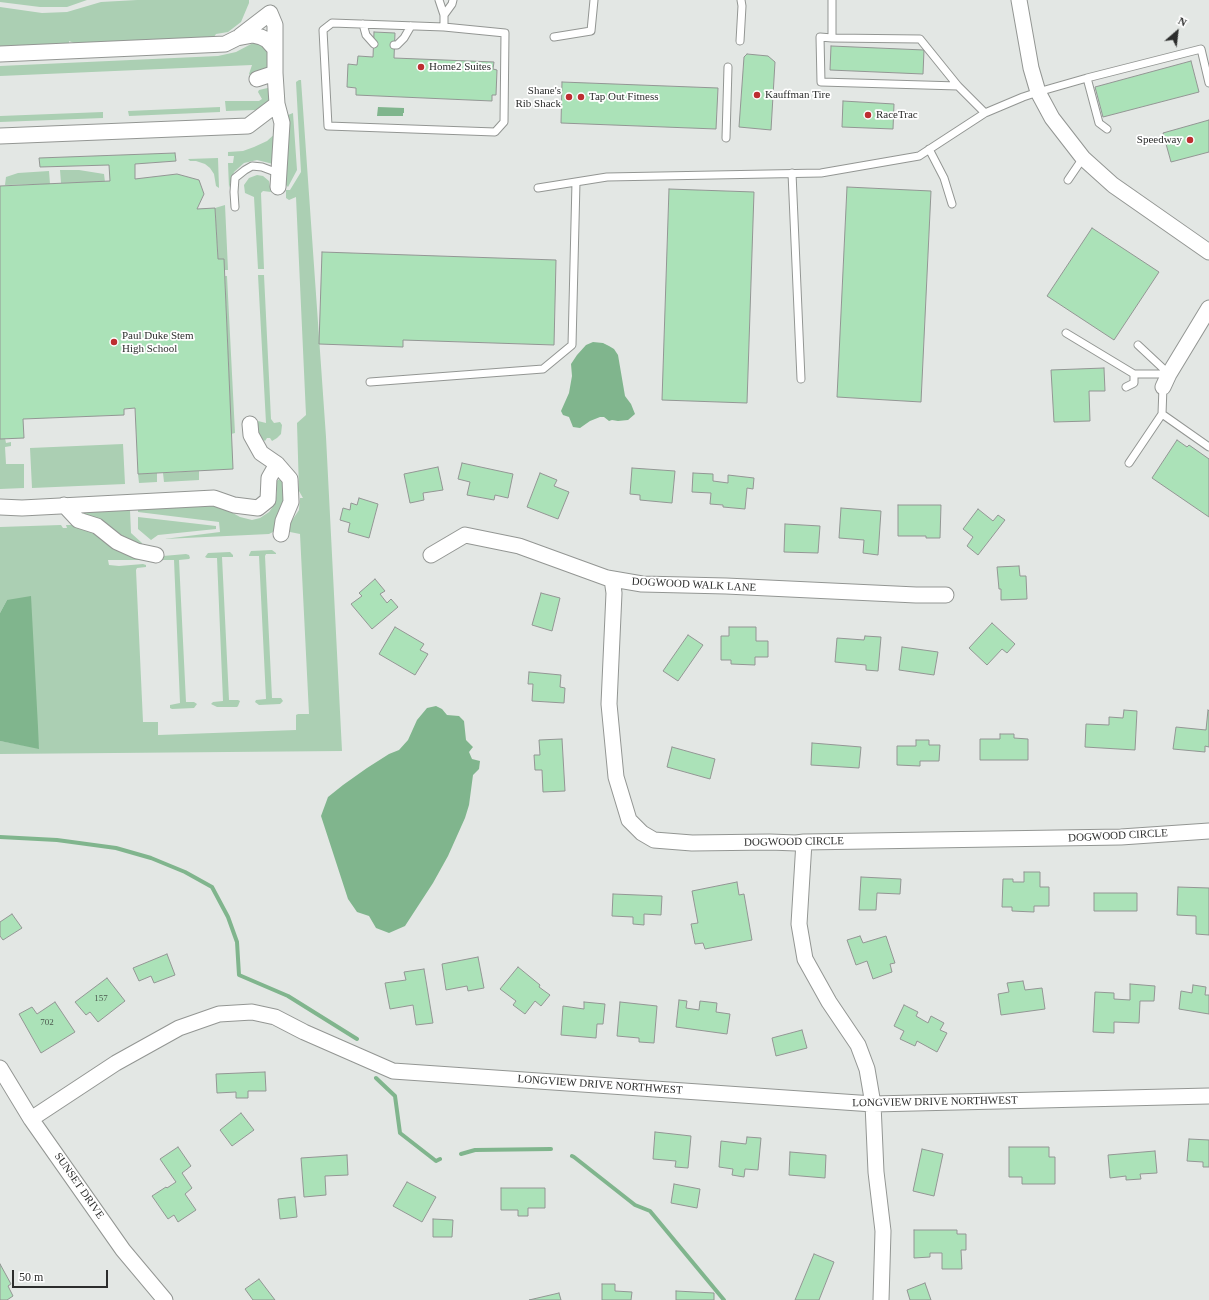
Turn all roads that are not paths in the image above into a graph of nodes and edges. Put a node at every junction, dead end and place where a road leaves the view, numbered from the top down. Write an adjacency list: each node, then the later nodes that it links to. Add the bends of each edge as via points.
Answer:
1 (439, 0): 8 (lane)
2 (453, 0): 8 (lane)
3 (594, 0): 12 (lane, via 591,31)
4 (832, 0): 14 (lane)
5 (1019, 0): 27 (street, via 1031,68)
6 (743, 2): 15 (lane)
7 (269, 6): 13 (street); 18 (street, via 276,26)
8 (444, 16): 11 (lane)
9 (363, 24): 10 (lane); 11 (lane, via 332,23 323,30 328,126 495,132 504,122 505,33); 16 (lane, via 366,35)
10 (411, 26): 11 (lane); 17 (lane, via 404,38)
11 (444, 27)
12 (554, 37)
13 (237, 38): 18 (street, via 253,35 261,37); 19 (street, via 225,44)
14 (832, 38): 26 (lane, via 920,39); 26 (lane, via 820,38 821,82)
15 (740, 41)
16 (374, 44)
17 (394, 45)
18 (275, 49): 22 (street)
19 (0, 54)
20 (1206, 59): 23 (lane, via 1201,49); 25 (lane)
21 (728, 67): 32 (lane)
22 (275, 73): 24 (street); 28 (street)
23 (1087, 78): 27 (lane); 30 (lane, via 1099,123)
24 (257, 79)
25 (1209, 83)
26 (958, 86): 29 (lane)
27 (1038, 92): 29 (lane); 34 (street, via 1052,118)
28 (277, 104): 31 (street, via 248,126); 36 (street, via 282,123)
29 (985, 113): 33 (lane)
30 (1107, 129)
31 (0, 136)
32 (726, 138)
33 (929, 149): 35 (lane, via 920,156 821,173); 40 (lane, via 944,178)
34 (1083, 158): 37 (lane); 42 (street, via 1113,185)
35 (792, 173): 38 (lane, via 607,177); 47 (lane)
36 (278, 180): 41 (lane, via 262,167 252,166 235,178)
37 (1068, 180)
38 (576, 182): 39 (lane); 49 (lane, via 572,345 543,370)
39 (538, 188)
40 (952, 204)
41 (235, 207)
42 (1208, 248)
43 (1208, 311): 48 (street)
44 (1066, 333): 46 (lane)
45 (1138, 345): 48 (lane)
46 (1134, 374): 48 (lane); 50 (lane, via 1134,383)
47 (801, 379)
48 (1166, 380): 51 (lane)
49 (370, 382)
50 (1126, 386)
51 (1162, 414): 53 (lane); 54 (lane)
52 (250, 424): 55 (street, via 251,435 261,453)
53 (1209, 447)
54 (1129, 463)
55 (277, 464): 56 (street, via 269,478 268,500 258,508 234,505 214,498); 58 (street, via 290,479 291,502)
56 (64, 505): 57 (street); 59 (street, via 78,520 97,526 117,542 137,551)
57 (0, 507)
58 (281, 534)
59 (156, 555)
60 (431, 556): 61 (street, DOGWOOD WALK LANE, via 465,535 519,546)
61 (612, 579): 62 (street, DOGWOOD WALK LANE, via 642,584); 64 (street, DOGWOOD CIRCLE, via 614,593 609,704 616,777 629,820 642,833 654,840 692,844)
62 (946, 595)
63 (1209, 830): 64 (street, DOGWOOD CIRCLE, via 1121,837)
64 (804, 842): 67 (street, via 798,924 805,959 829,1002 858,1045)
65 (0, 1068): 68 (street, SUNSET DRIVE)
66 (1209, 1096): 67 (street, LONGVIEW DRIVE NORTHWEST)
67 (873, 1104): 68 (street, LONGVIEW DRIVE NORTHWEST, via 393,1071 275,1017 252,1012 219,1014 179,1028 116,1063); 70 (street, via 876,1172 883,1231)
68 (31, 1119): 69 (street, SUNSET DRIVE, via 123,1250)
69 (165, 1300)
70 (881, 1300)

